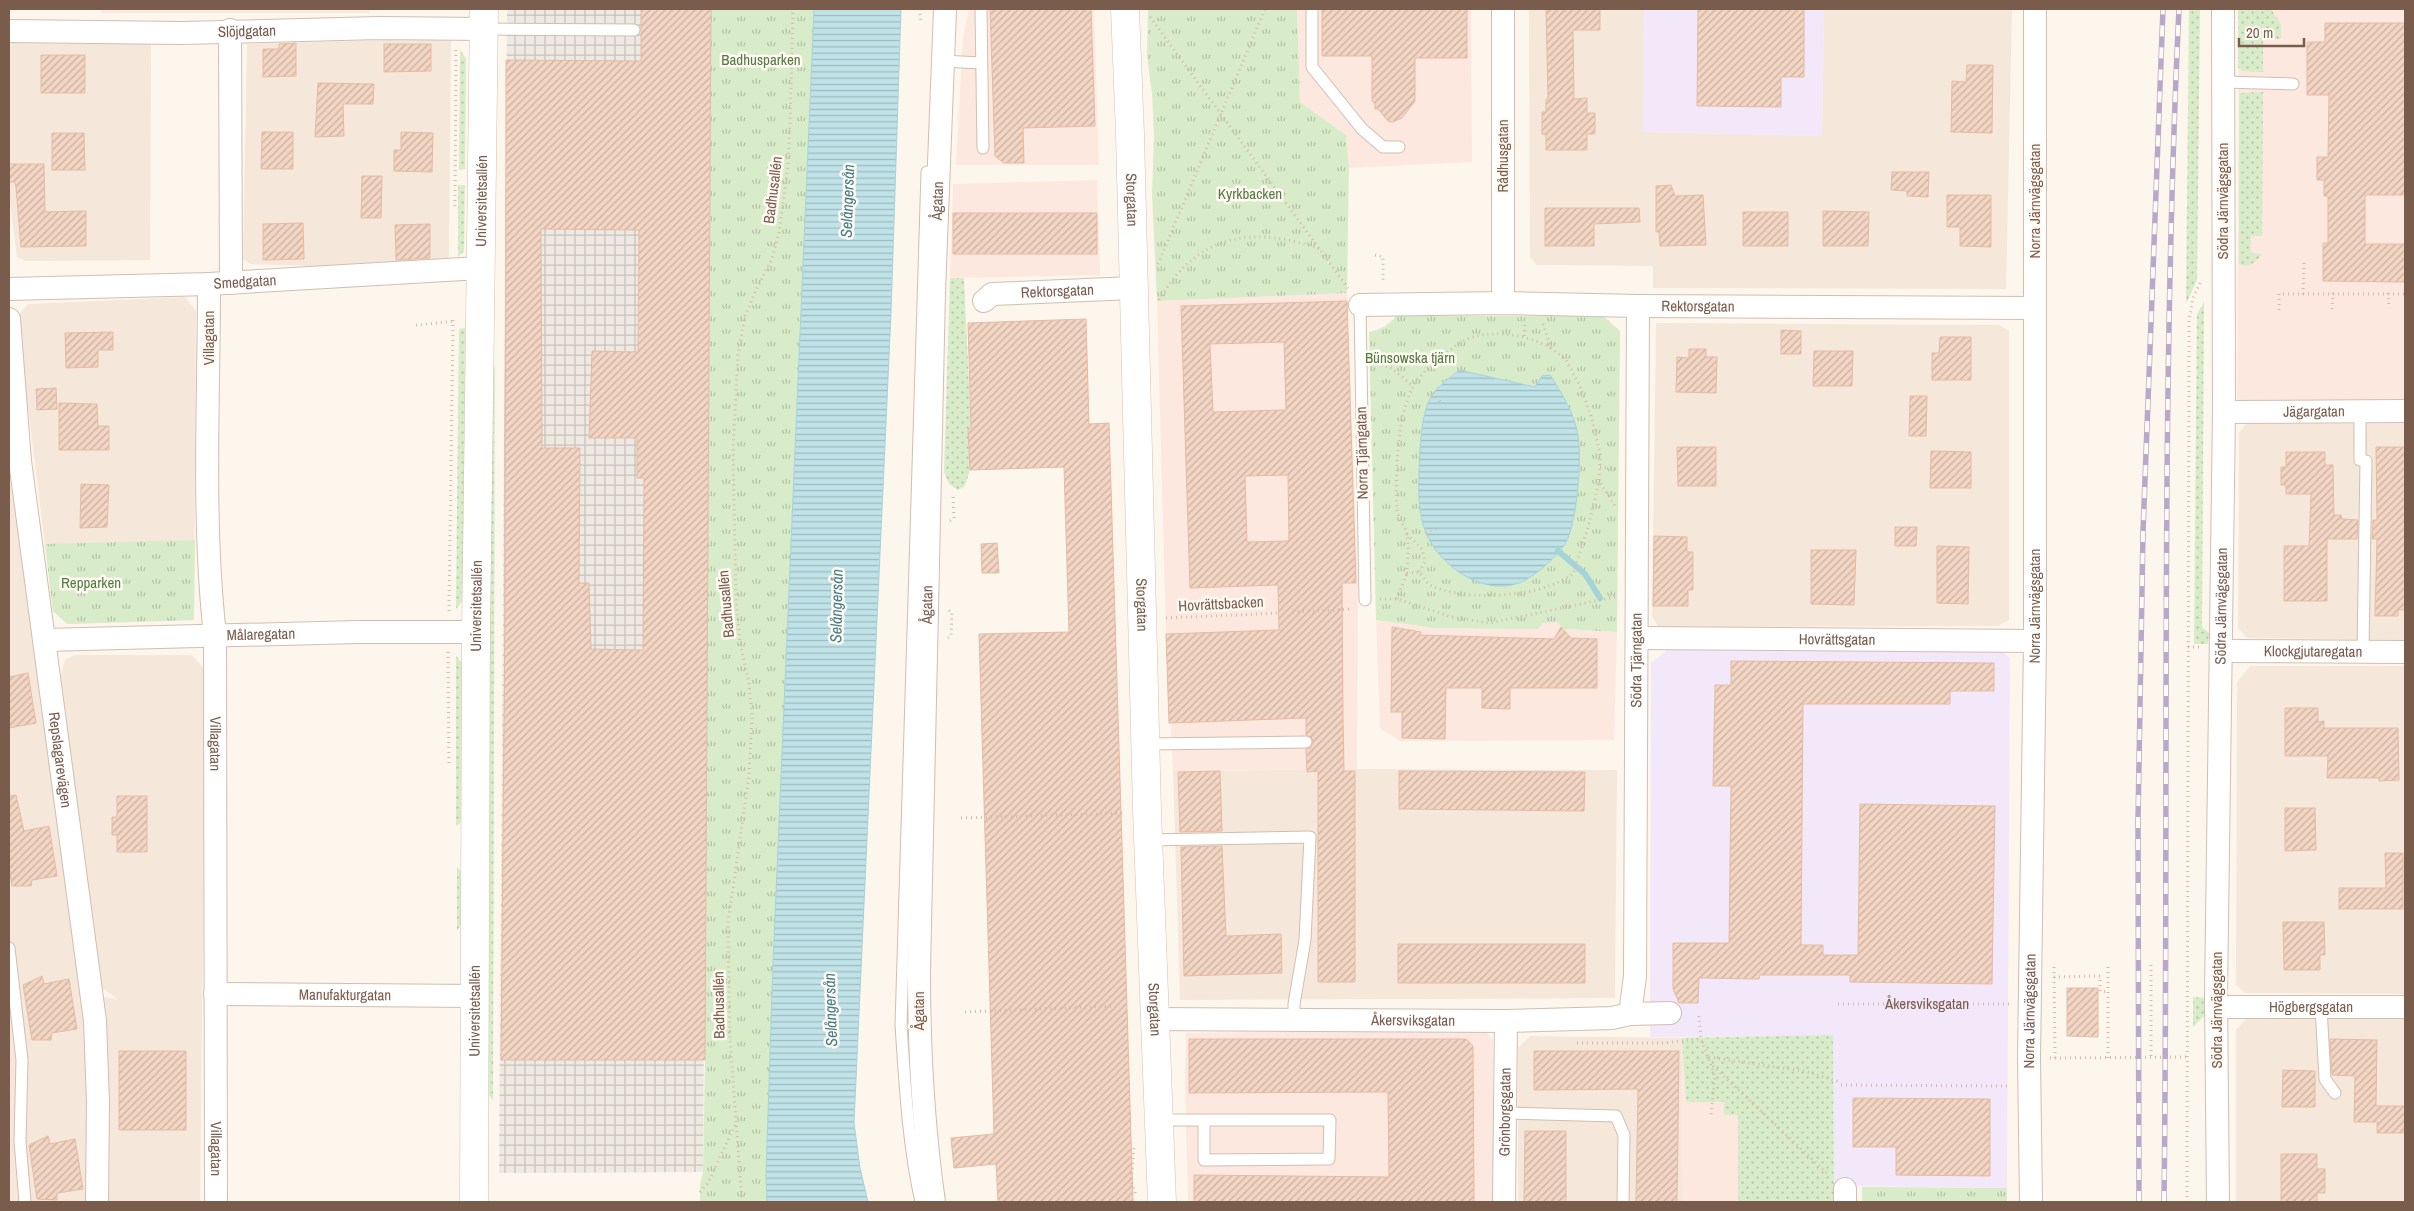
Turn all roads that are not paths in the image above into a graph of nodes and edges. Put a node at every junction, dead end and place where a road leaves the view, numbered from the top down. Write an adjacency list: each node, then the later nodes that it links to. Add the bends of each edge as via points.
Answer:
1 (945, 9): 12 (street, Ågatan)
2 (981, 9): 13 (lane)
3 (1125, 9): 21 (street, Storgatan)
4 (1312, 9): 16 (lane, via 1312,68 1362,129 1383,147)
5 (1503, 9): 24 (street, Rådhusgatan)
6 (2035, 9): 27 (street, Norra Järnvägsgatan)
7 (2223, 9): 14 (street, Södra Järnvägsgatan)
8 (484, 19): 9 (street, Slöjdgatan); 10 (lane); 19 (street, Universitetsallén)
9 (230, 30): 11 (street, Slöjdgatan, via 182,33); 20 (street, Villagatan)
10 (634, 30)
11 (9, 31)
12 (942, 61): 13 (lane); 59 (street, Ågatan, via 919,980)
13 (982, 63): 17 (lane)
14 (2223, 82): 15 (lane); 31 (street, Södra Järnvägsgatan)
15 (2292, 84)
16 (1399, 147)
17 (983, 148)
18 (927, 172): 59 (lane, via 901,1025)
19 (480, 268): 20 (street, Smedgatan); 33 (street, Universitetsallén)
20 (220, 284): 22 (street, Smedgatan); 34 (street, Villagatan, via 209,579)
21 (1133, 288): 23 (street, Rektorsgatan, via 992,294); 42 (street, Storgatan)
22 (9, 289)
23 (984, 301)
24 (1503, 303): 25 (street, Rektorsgatan); 26 (street, Rektorsgatan)
25 (1360, 305): 32 (lane, Norra Tjärngatan)
26 (1638, 306): 27 (street, Rektorsgatan); 35 (street, Södra Tjärngatan)
27 (2035, 308): 37 (street, Norra Järnvägsgatan)
28 (9, 319): 36 (street, Repslagarevägen, via 20,461)
29 (2360, 411): 30 (street, Jägargatan); 31 (street, Jägargatan); 39 (lane, via 2360,460 2366,461)
30 (2405, 411)
31 (2224, 412): 38 (street, Södra Järnvägsgatan)
32 (1365, 600)
33 (476, 632): 34 (street, Målaregatan); 46 (street, Universitetsallén)
34 (215, 635): 36 (street, Målaregatan); 45 (street, Villagatan)
35 (1638, 638): 37 (street, Hovrättsgatan); 51 (street, Södra Tjärngatan, via 1635,976)
36 (45, 640): 61 (street, Repslagarevägen, via 95,1021)
37 (2035, 642): 69 (street, Norra Järnvägsgatan)
38 (2221, 651): 39 (street, Klockgjutaregatan); 47 (street, Södra Järnvägsgatan)
39 (2363, 651): 40 (street, Klockgjutaregatan)
40 (2405, 652)
41 (1306, 742): 42 (lane)
42 (1146, 744): 43 (street, Storgatan)
43 (1148, 840): 52 (lane, via 1310,837 1305,940); 53 (street, Storgatan)
44 (9, 948): 60 (lane, via 22,1060 20,1141)
45 (215, 994): 46 (street, Manufakturgatan); 62 (street, Villagatan)
46 (475, 996): 63 (street, Universitetsallén)
47 (2216, 1007): 48 (street, Högbergsgatan); 70 (street, Södra Järnvägsgatan)
48 (2321, 1007): 49 (street, Högbergsgatan); 55 (lane, via 2325,1079)
49 (2405, 1007)
50 (1670, 1013): 51 (street, Åkersviksgatan)
51 (1630, 1014): 54 (street, Åkersviksgatan, via 1612,1018)
52 (1294, 1018): 53 (street, Åkersviksgatan); 54 (street, Åkersviksgatan)
53 (1155, 1019): 57 (street, Storgatan)
54 (1506, 1021): 56 (street, Grönborgsgatan)
55 (2335, 1093)
56 (1507, 1113): 67 (street, Grönborgsgatan); 68 (lane, via 1616,1116 1624,1135)
57 (1160, 1120): 58 (lane); 66 (street, Storgatan)
58 (1204, 1120): 58 (lane, via 1330,1120 1329,1159 1204,1160)
59 (922, 1171): 64 (lane); 65 (street, Ågatan)
60 (25, 1202)
61 (97, 1202)
62 (216, 1202)
63 (474, 1202)
64 (921, 1202)
65 (934, 1202)
66 (1162, 1202)
67 (1504, 1202)
68 (1623, 1202)
69 (2030, 1202)
70 (2218, 1202)

